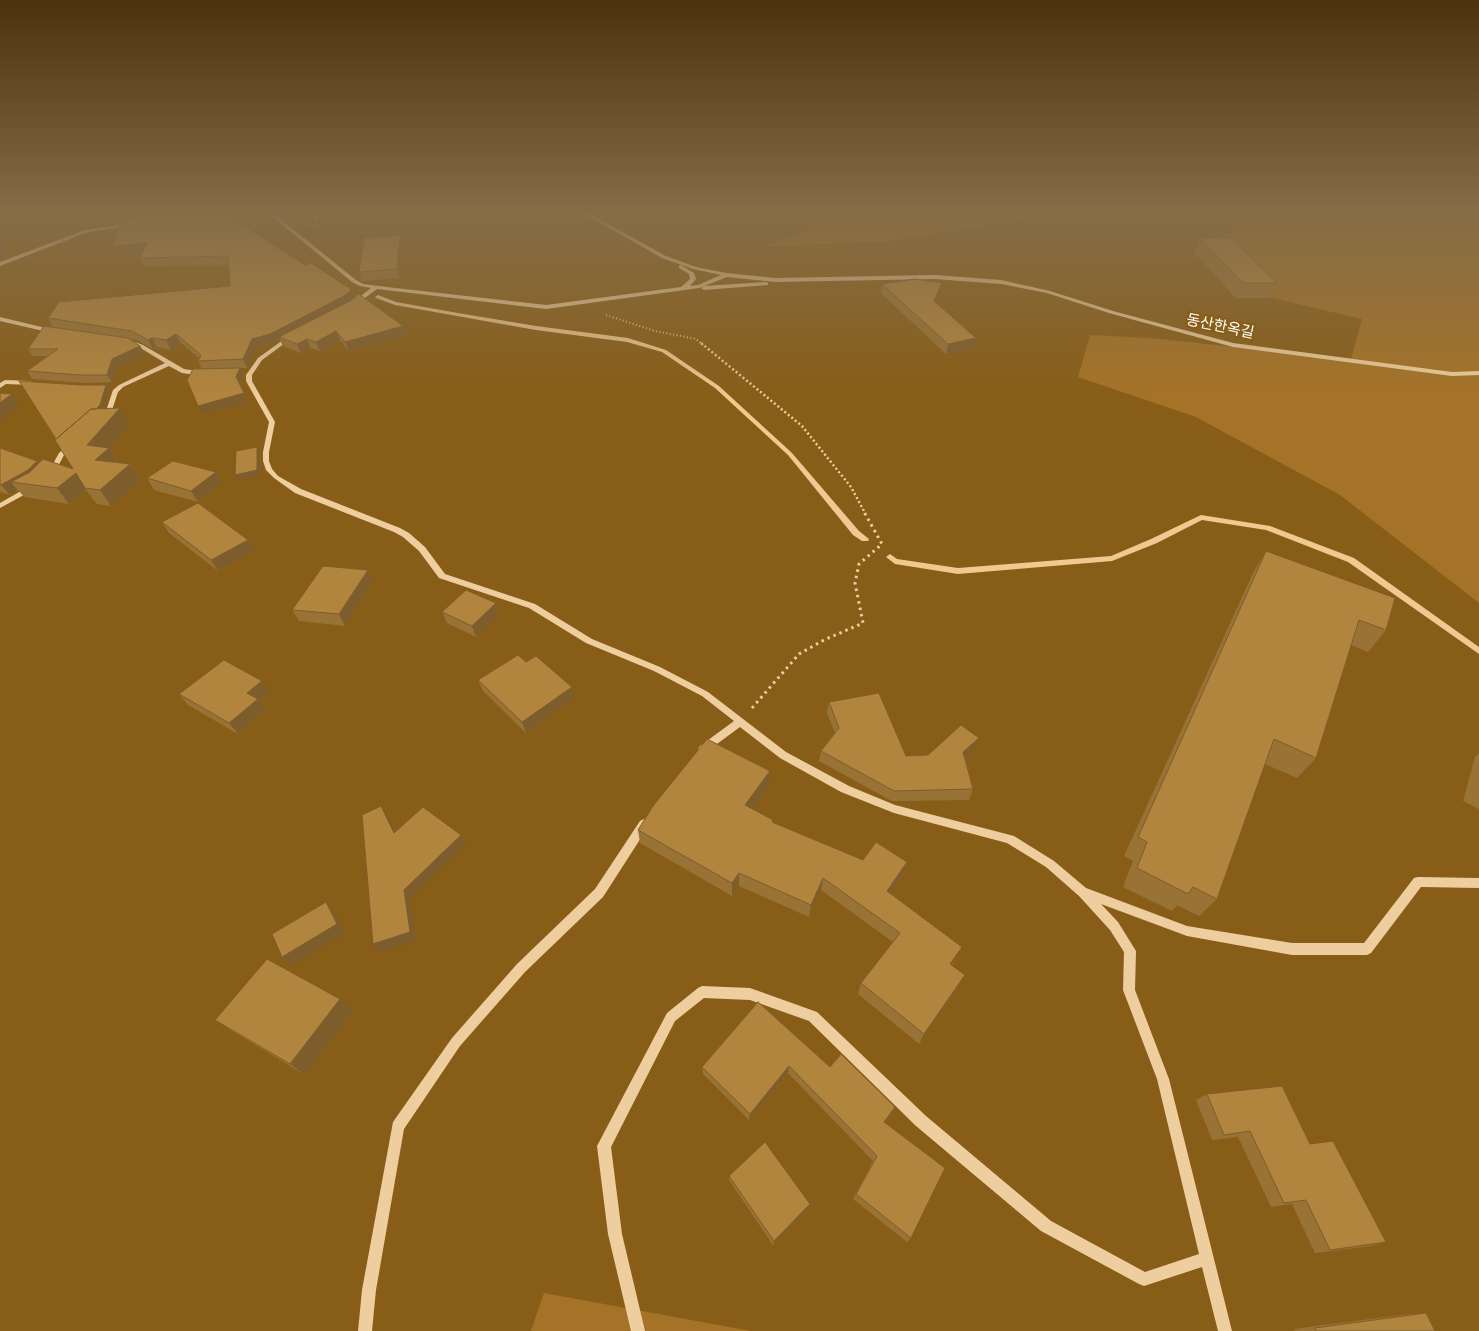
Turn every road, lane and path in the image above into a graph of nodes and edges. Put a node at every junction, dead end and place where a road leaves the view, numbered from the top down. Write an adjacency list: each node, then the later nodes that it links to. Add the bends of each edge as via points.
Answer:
1 (346, 275): 5 (street, via 354,282)
2 (691, 275): 6 (street, via 692,282)
3 (726, 275): 4 (street, 동산한옥길); 6 (street)
4 (792, 280): 6 (street); 16 (street, 동산한옥길, via 935,277 1001,282 1233,345 1452,374)
5 (376, 287): 7 (street, via 535,307); 8 (street)
6 (678, 290): 7 (street)
7 (594, 302): 25 (path, via 607,317 696,339 802,426 851,487 882,544 859,564 855,584 863,623 799,654)
8 (341, 310)
9 (0, 319): 10 (street)
10 (7, 321): 11 (street); 12 (street)
11 (0, 324)
12 (58, 332)
13 (297, 333): 25 (street, via 268,352 246,372 272,422 266,452 269,470 298,491 406,535 422,549 442,576 532,606 589,641 657,669 705,694)
14 (118, 339): 15 (street, via 141,346)
15 (170, 363): 17 (street, via 182,371); 21 (street)
16 (1479, 373)
17 (208, 374)
18 (41, 384): 19 (street, via 5,382)
19 (0, 386)
20 (112, 386): 21 (street)
21 (121, 386): 22 (street, via 115,391 109,412)
22 (96, 422)
23 (76, 442): 24 (street, via 60,454 54,469 43,481)
24 (0, 506)
25 (741, 721): 26 (street, via 706,744); 29 (street, via 783,755 845,789 894,809 1010,839 1050,864)
26 (694, 759)
27 (652, 812): 31 (street, via 599,893 521,968 456,1042 398,1127 369,1290)
28 (1479, 883): 29 (street, via 1418,882 1367,949 1292,949 1187,931)
29 (1083, 892): 30 (street, via 1114,926 1130,951 1129,990 1163,1079)
30 (1208, 1258): 32 (street, via 1144,1279 1046,1226 921,1121 813,1016 750,994 702,992 672,1017 604,1146 614,1234); 33 (street)
31 (365, 1331)
32 (638, 1331)
33 (1225, 1331)

